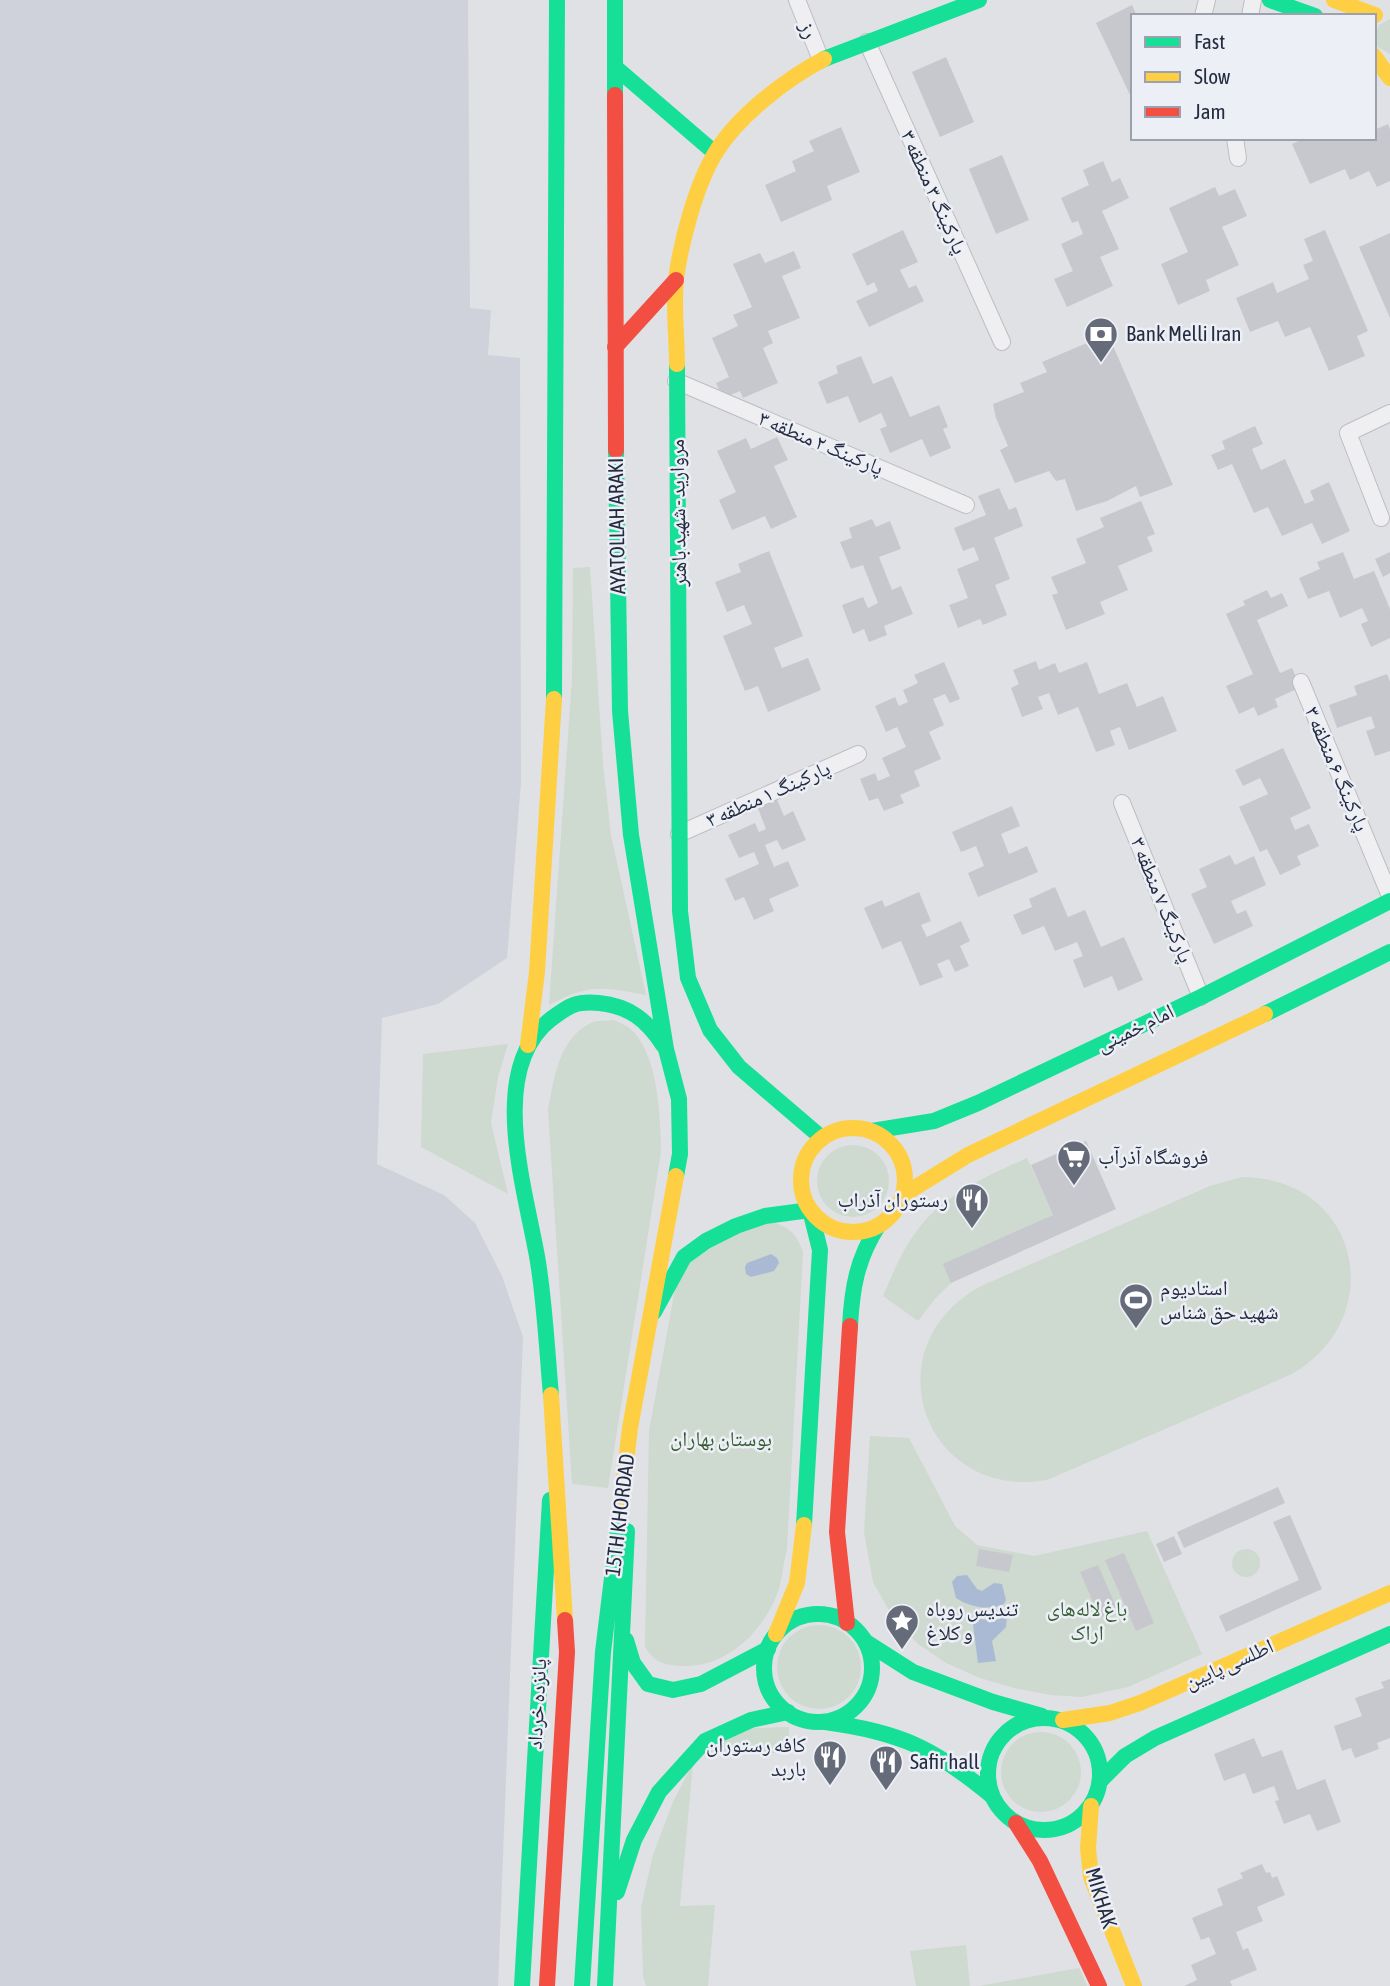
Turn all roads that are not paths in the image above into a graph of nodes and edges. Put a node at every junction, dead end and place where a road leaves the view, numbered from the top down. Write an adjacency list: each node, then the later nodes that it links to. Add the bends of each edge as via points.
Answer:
1 (557, 0): 31 (street, via 554,692 537,972)
2 (615, 0): 11 (street, AYATOLLAH ARAKI)
3 (797, 0): 10 (street, رز)
4 (979, 0): 9 (street, مروارید - شهید باهنر)
5 (1270, 0): 8 (street)
6 (1334, 0): 7 (street)
7 (1380, 13)
8 (1309, 14)
9 (867, 42): 10 (street, مروارید - شهید باهنر); 16 (street, پارکینگ ۳ منطقه ۳)
10 (821, 60): 13 (street, مروارید - شهید باهنر, via 739,122)
11 (615, 67): 13 (street); 17 (street, AYATOLLAH ARAKI)
12 (1235, 140): 14 (street)
13 (715, 153): 15 (street, مروارید - شهید باهنر, via 692,207)
14 (1238, 158)
15 (676, 280): 17 (street); 18 (street, مروارید - شهید باهنر)
16 (1002, 342)
17 (615, 347): 30 (street, AYATOLLAH ARAKI, via 620,712 631,835)
18 (676, 382): 20 (street, پارکینگ ۲ منطقه ۳); 25 (street, مروارید - شهید باهنر)
19 (1390, 413): 21 (street, via 1348,433)
20 (966, 505)
21 (1381, 518)
22 (1301, 682): 26 (street, پارکینگ ۶ منطقه ۳)
23 (858, 754): 25 (street, پارکینگ ۱ منطقه ۳)
24 (1122, 803): 29 (street, پارکینگ ۷ منطقه ۳)
25 (679, 834): 33 (street, مروارید - شهید باهنر, via 680,911 688,978 710,1030 739,1067)
26 (1390, 896)
27 (1390, 901): 29 (street, امام خمینی)
28 (1390, 952): 34 (street, امام خمینی, via 968,1155)
29 (1200, 997): 32 (street, امام خمینی, via 934,1121)
30 (666, 1049): 31 (street, via 639,1017 619,1005 584,1002 569,1005 547,1021); 37 (street, 15TH KHORDAD, via 679,1099 680,1153)
31 (527, 1050): 38 (street, via 517,1089 514,1129 538,1262)
32 (872, 1131): 33 (street, via 846,1128); 34 (street, via 886,1139 899,1158 905,1180)
33 (822, 1138): 35 (street, via 805,1158 802,1171 801,1185)
34 (903, 1195): 36 (street, via 890,1217)
35 (810, 1210): 36 (street, via 827,1225 848,1233); 37 (street, via 765,1216 706,1241 684,1257); 44 (street, via 820,1250 803,1545 797,1583)
36 (878, 1226): 41 (street, via 864,1248 852,1291 837,1532)
37 (651, 1318): 39 (street, 15TH KHORDAD)
38 (554, 1423): 56 (street, پانزده خرداد); 57 (street, via 567,1652)
39 (630, 1428): 43 (street); 58 (street, 15TH KHORDAD, via 603,1652)
40 (1390, 1593): 42 (street, اطلسی پایین)
41 (847, 1623): 44 (street, via 823,1614 805,1615); 45 (street)
42 (1372, 1626): 49 (street, اطلسی پایین, via 1110,1713); 51 (street, اطلسی پایین, via 1155,1738 1125,1756)
43 (624, 1633): 46 (street, via 633,1663 648,1684 673,1690 701,1684); 55 (street)
44 (776, 1634): 46 (street)
45 (866, 1642): 48 (street, via 914,1672); 50 (street, via 872,1677 866,1694 855,1708)
46 (768, 1649): 47 (street, via 767,1684)
47 (788, 1712): 50 (street); 55 (street, via 751,1720 705,1741 659,1792 634,1840)
48 (1045, 1716): 49 (street); 52 (street, via 1010,1728 997,1742 987,1777)
49 (1063, 1720): 51 (street, via 1080,1729 1092,1743)
50 (822, 1722): 52 (street, via 862,1727 927,1748)
51 (1101, 1780): 53 (street)
52 (992, 1796): 54 (street, via 1001,1812)
53 (1091, 1805): 54 (street, via 1080,1818 1049,1831); 61 (street, MIKHAK, via 1091,1877)
54 (1016, 1823): 60 (street, MIKHAK, via 1041,1861)
55 (607, 1921): 59 (street)
56 (522, 1986)
57 (547, 1986)
58 (582, 1986)
59 (605, 1986)
60 (1100, 1986)
61 (1134, 1986)

